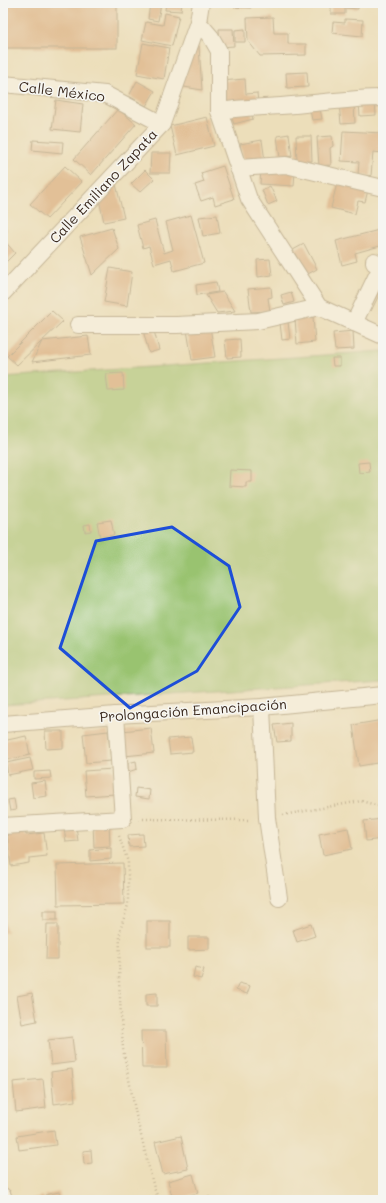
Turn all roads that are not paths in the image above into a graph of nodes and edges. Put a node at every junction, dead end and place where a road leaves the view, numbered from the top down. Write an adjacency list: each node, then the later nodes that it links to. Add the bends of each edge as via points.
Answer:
1 (201, 3): 2 (street, Calle Emiliano Zapata)
2 (198, 22): 5 (street, via 211,36 219,51); 6 (street, Calle Emiliano Zapata)
3 (3, 84): 6 (street, Calle México, via 105,94)
4 (383, 98): 5 (street, via 256,106)
5 (219, 111): 7 (street)
6 (162, 124): 10 (street, Calle Emiliano Zapata)
7 (238, 168): 8 (street, via 286,165); 11 (street, via 249,198)
8 (383, 188)
9 (375, 267): 12 (street)
10 (3, 293)
11 (319, 307): 12 (street); 13 (street, via 258,321 177,325)
12 (354, 323): 14 (street)
13 (78, 325)
14 (383, 336)
15 (383, 695): 16 (street, Prolongación Emancipación)
16 (262, 707): 17 (street, Prolongación Emancipación); 20 (street, via 267,818)
17 (116, 715): 18 (street, Prolongación Emancipación); 19 (street, via 124,819)
18 (3, 724)
19 (3, 826)
20 (279, 898)
21 (3, 1196): 22 (street)
22 (4, 1200)

